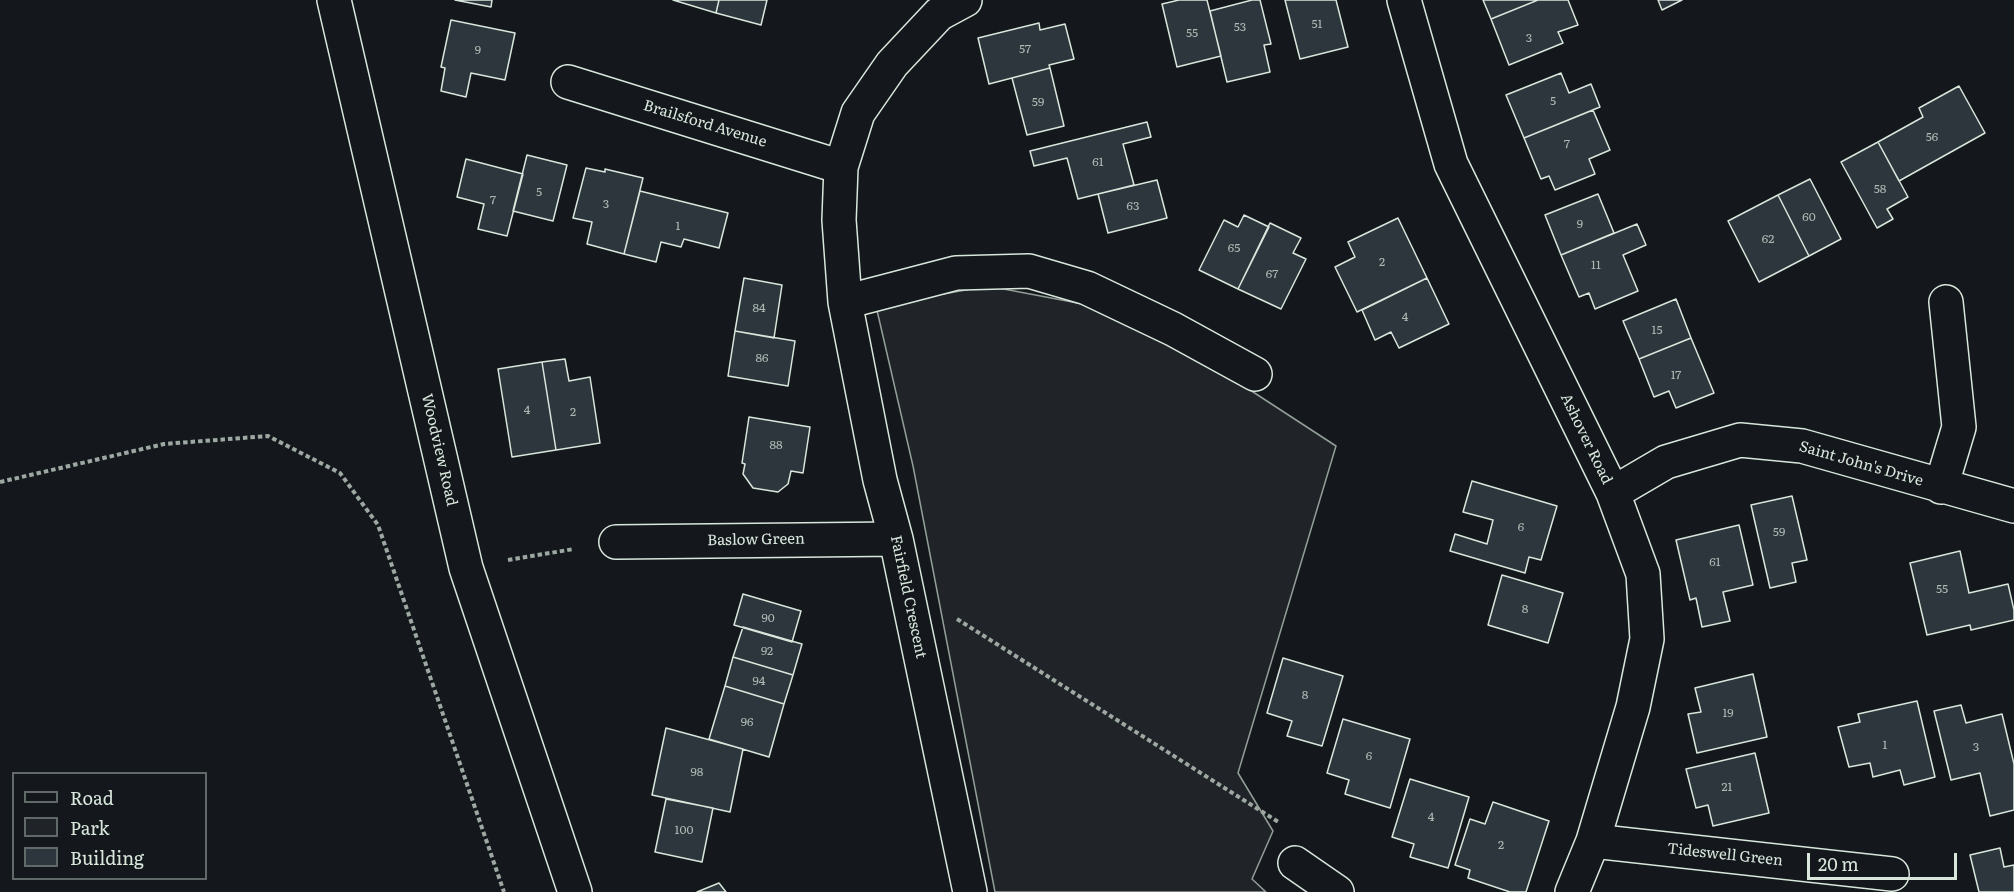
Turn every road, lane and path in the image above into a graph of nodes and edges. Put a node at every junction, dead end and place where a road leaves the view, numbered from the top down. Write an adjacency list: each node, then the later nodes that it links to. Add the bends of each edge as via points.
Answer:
1 (334, 0): 15 (street, Woodview Road)
2 (965, 0): 5 (street, Fairfield Crescent, via 939,14 892,64 858,113)
3 (1404, 0): 11 (street, Ashover Road, via 1451,164)
4 (568, 82): 5 (street, Brailsford Avenue)
5 (841, 167): 6 (street, Fairfield Crescent, via 839,220)
6 (845, 302): 8 (street, via 956,273 1029,271 1087,288); 13 (street, Fairfield Crescent, via 880,480)
7 (1946, 302): 10 (street, Saint John's Drive, via 1959,427)
8 (1255, 374)
9 (0, 482): 20 (path, via 164,444 268,436 340,473 378,525)
10 (1941, 486): 11 (street, Saint John's Drive, via 1802,446 1740,441 1666,462); 12 (street, Saint John's Drive)
11 (1613, 493): 17 (street, Ashover Road, via 1643,574 1647,639 1633,707)
12 (2014, 506)
13 (896, 539): 14 (street, Baslow Green); 16 (street, Fairfield Crescent)
14 (616, 542): 15 (path)
15 (466, 568): 21 (street, Woodview Road)
16 (906, 587): 18 (path, via 1304,838); 22 (street, Fairfield Crescent)
17 (1593, 841): 19 (street, Tideswell Green); 24 (street, Ashover Road)
18 (1295, 863): 23 (street)
19 (1892, 874)
20 (504, 892)
21 (576, 892)
22 (970, 892)
23 (1337, 892)
24 (1572, 892)

